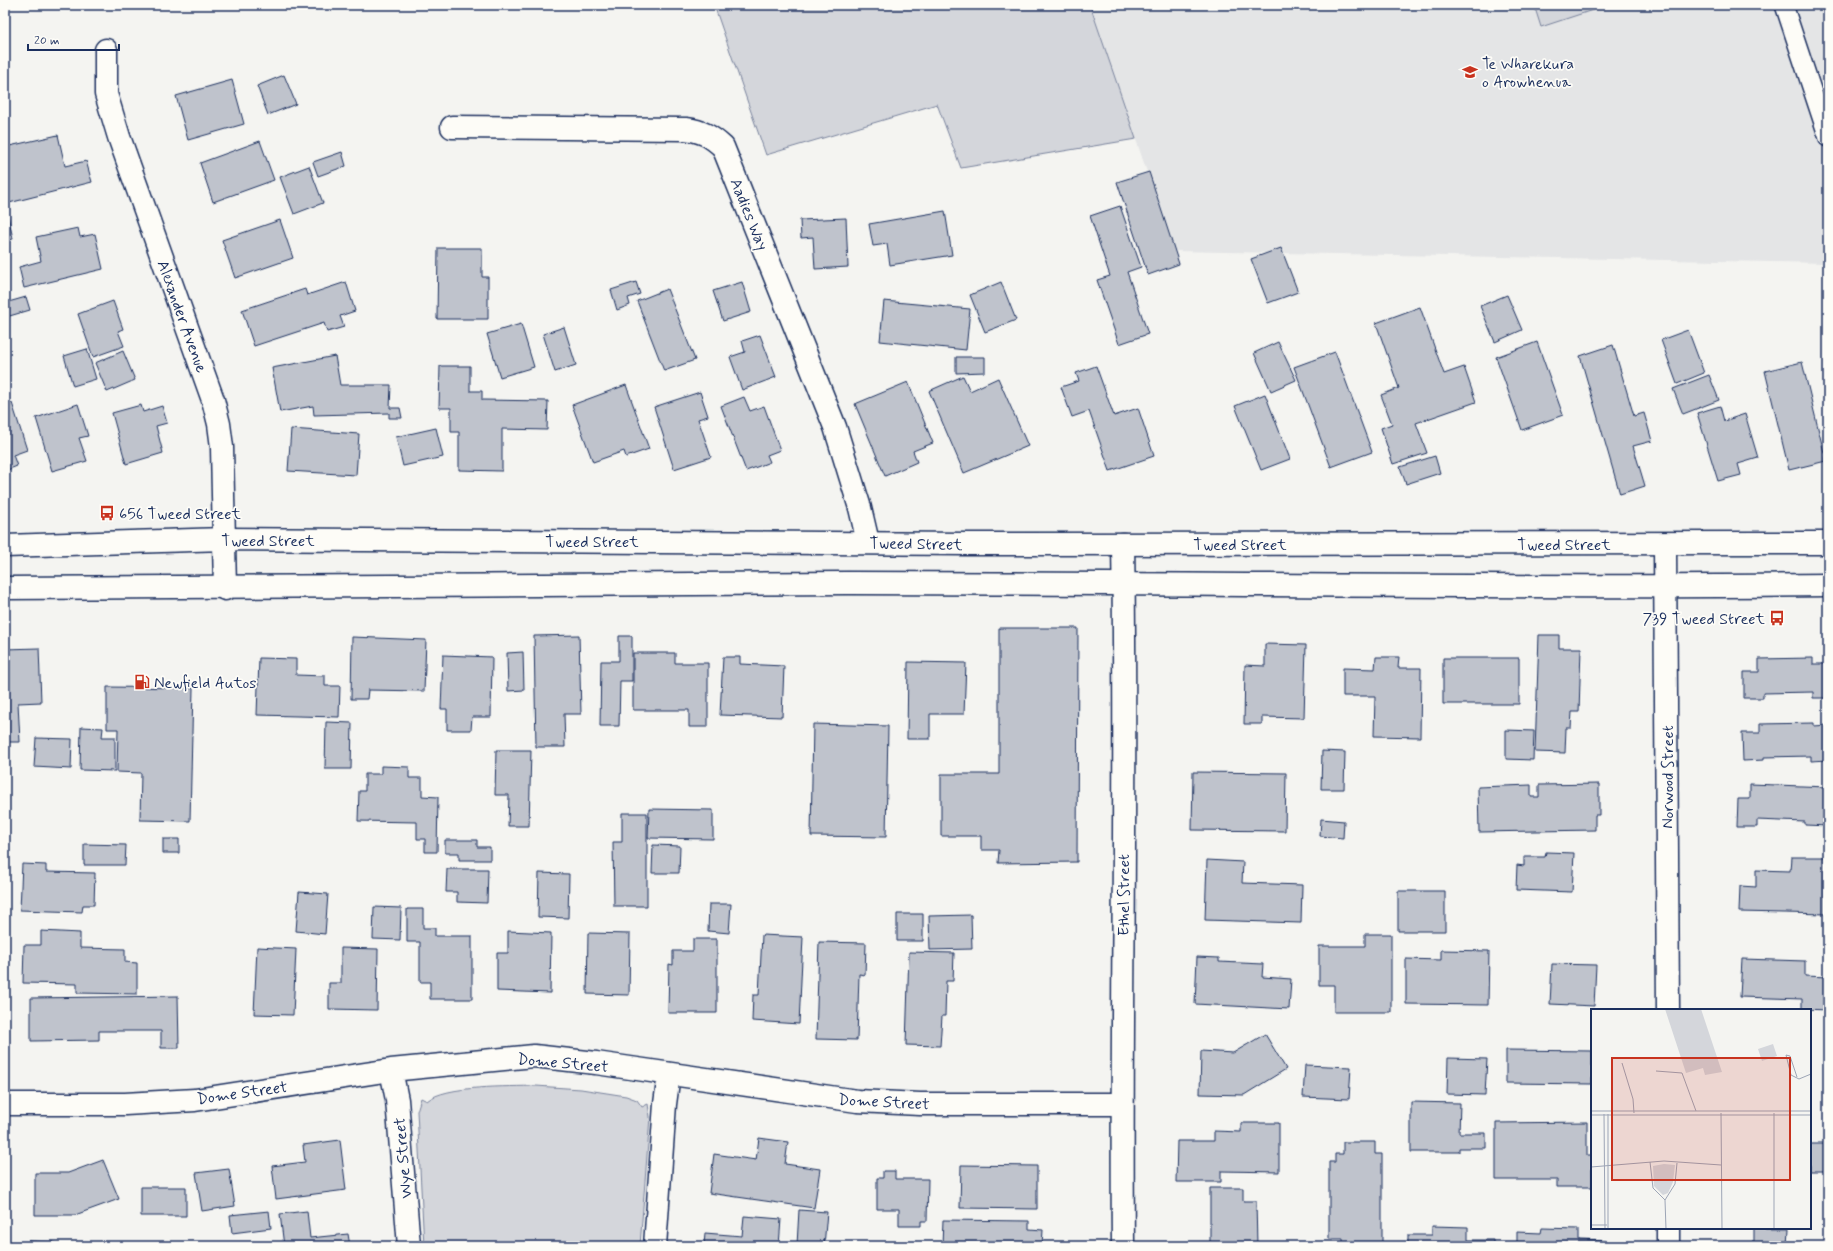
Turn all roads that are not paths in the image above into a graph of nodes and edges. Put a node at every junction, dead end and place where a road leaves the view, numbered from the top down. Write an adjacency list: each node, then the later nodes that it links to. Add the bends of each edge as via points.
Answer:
1 (1784, 5): 4 (lane)
2 (106, 50): 5 (street, Alexander Avenue, via 106,94 213,400 219,424)
3 (452, 127): 6 (street, Aadies Way, via 686,128 700,130 712,136 723,147 835,427)
4 (1828, 138)
5 (224, 539): 6 (street, Tweed Street); 10 (street, Tweed Street); 15 (street, Alexander Avenue)
6 (868, 542): 8 (street, Tweed Street)
7 (1828, 543): 9 (street, Tweed Street)
8 (1123, 544): 9 (street, Tweed Street); 11 (street, Ethel Street)
9 (1665, 544): 13 (street, Norwood Street)
10 (5, 546)
11 (1124, 585): 13 (street); 15 (street, via 848,583); 20 (street, Ethel Street)
12 (1828, 585): 13 (street)
13 (1665, 587): 16 (street, Norwood Street)
14 (5, 588): 15 (street)
15 (225, 589)
16 (1668, 1009)
17 (391, 1070): 18 (street, Dome Street, via 534,1056); 19 (street, Dome Street, via 195,1100 125,1104); 22 (street, Wye Street, via 397,1100)
18 (669, 1074): 20 (street, Dome Street, via 857,1101 920,1104); 23 (street)
19 (5, 1104)
20 (1122, 1104): 24 (street, Ethel Street)
21 (1668, 1229): 25 (street)
22 (409, 1246)
23 (655, 1246)
24 (1123, 1246)
25 (1668, 1246)

